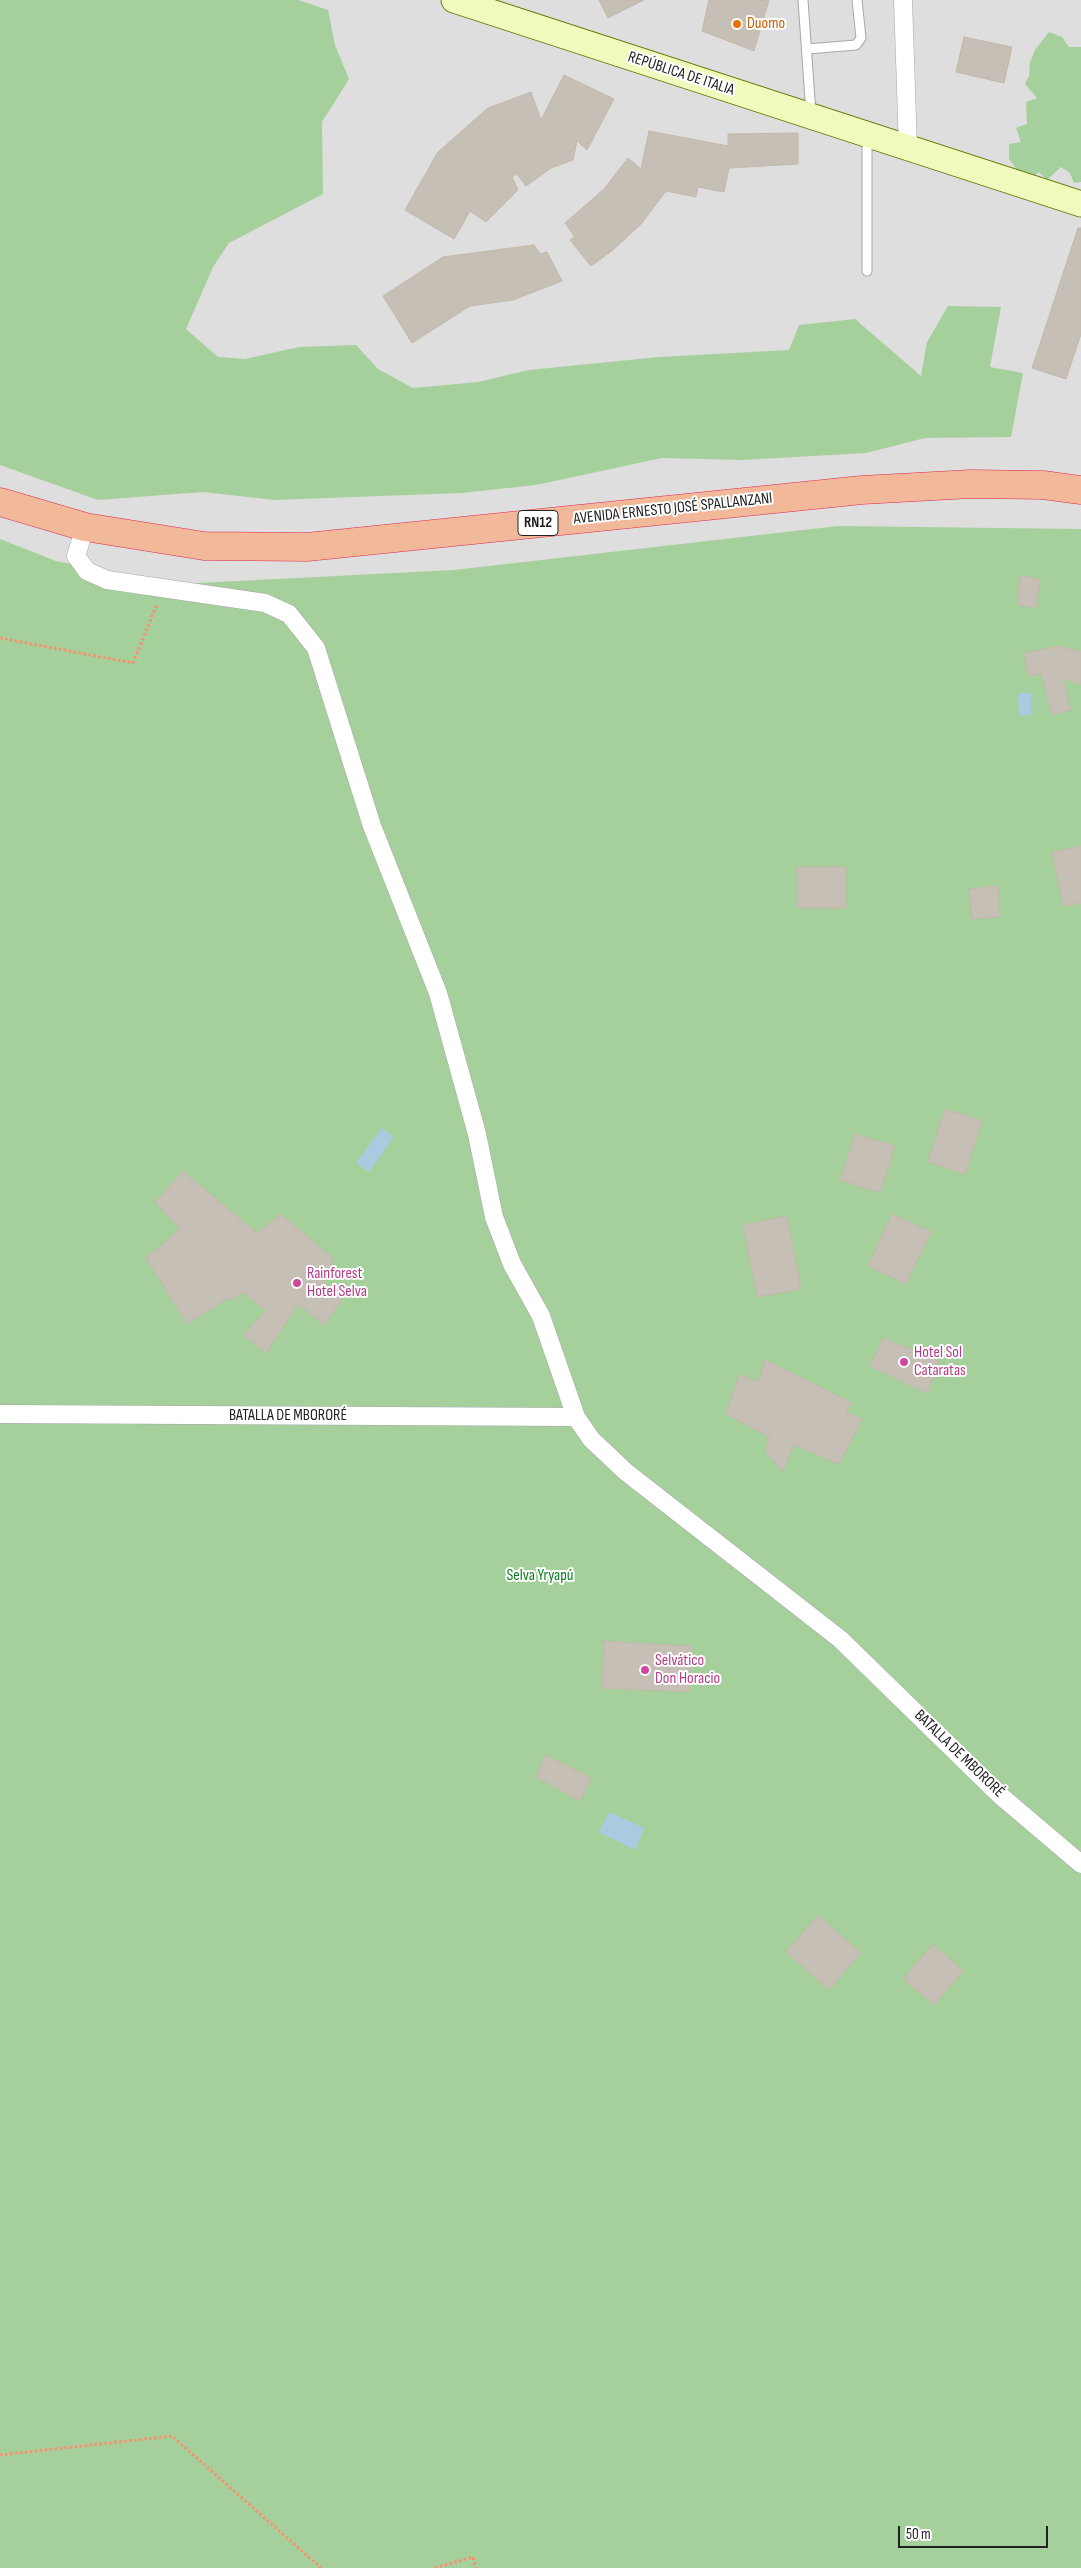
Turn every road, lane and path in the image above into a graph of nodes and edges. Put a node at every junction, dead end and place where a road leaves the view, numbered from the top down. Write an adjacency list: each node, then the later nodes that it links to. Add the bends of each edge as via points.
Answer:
1 (454, 0): 6 (main road, REPÚBLICA DE ITALIA)
2 (802, 0): 5 (lane)
3 (857, 0): 5 (lane, via 861,38 856,45)
4 (903, 0): 8 (street)
5 (807, 49): 6 (lane)
6 (812, 116): 7 (main road, REPÚBLICA DE ITALIA)
7 (867, 134): 8 (main road, REPÚBLICA DE ITALIA); 10 (lane)
8 (908, 148): 9 (main road, REPÚBLICA DE ITALIA)
9 (1081, 204)
10 (867, 270)
11 (1081, 490): 13 (highway, AVENIDA ERNESTO JOSÉ SPALLANZANI / RN12, via 971,484 862,490 307,547 204,546)
12 (0, 502): 13 (highway, AVENIDA ERNESTO JOSÉ SPALLANZANI / RN12)
13 (85, 527): 14 (street, BATALLA DE MBORORÉ, via 76,556 87,571 108,580)
14 (164, 588): 15 (path, via 133,662); 17 (street, BATALLA DE MBORORÉ, via 265,602 290,614 316,648 372,826 438,993 477,1134 494,1217 512,1264 540,1316)
15 (0, 638)
16 (0, 1414): 17 (street, BATALLA DE MBORORÉ)
17 (576, 1417): 18 (street, BATALLA DE MBORORÉ, via 591,1439 626,1472 840,1639 1002,1796)
18 (1081, 1864)
19 (0, 2455): 20 (path, via 172,2436)
20 (322, 2568)
21 (435, 2568): 22 (path, via 473,2557)
22 (476, 2568)

